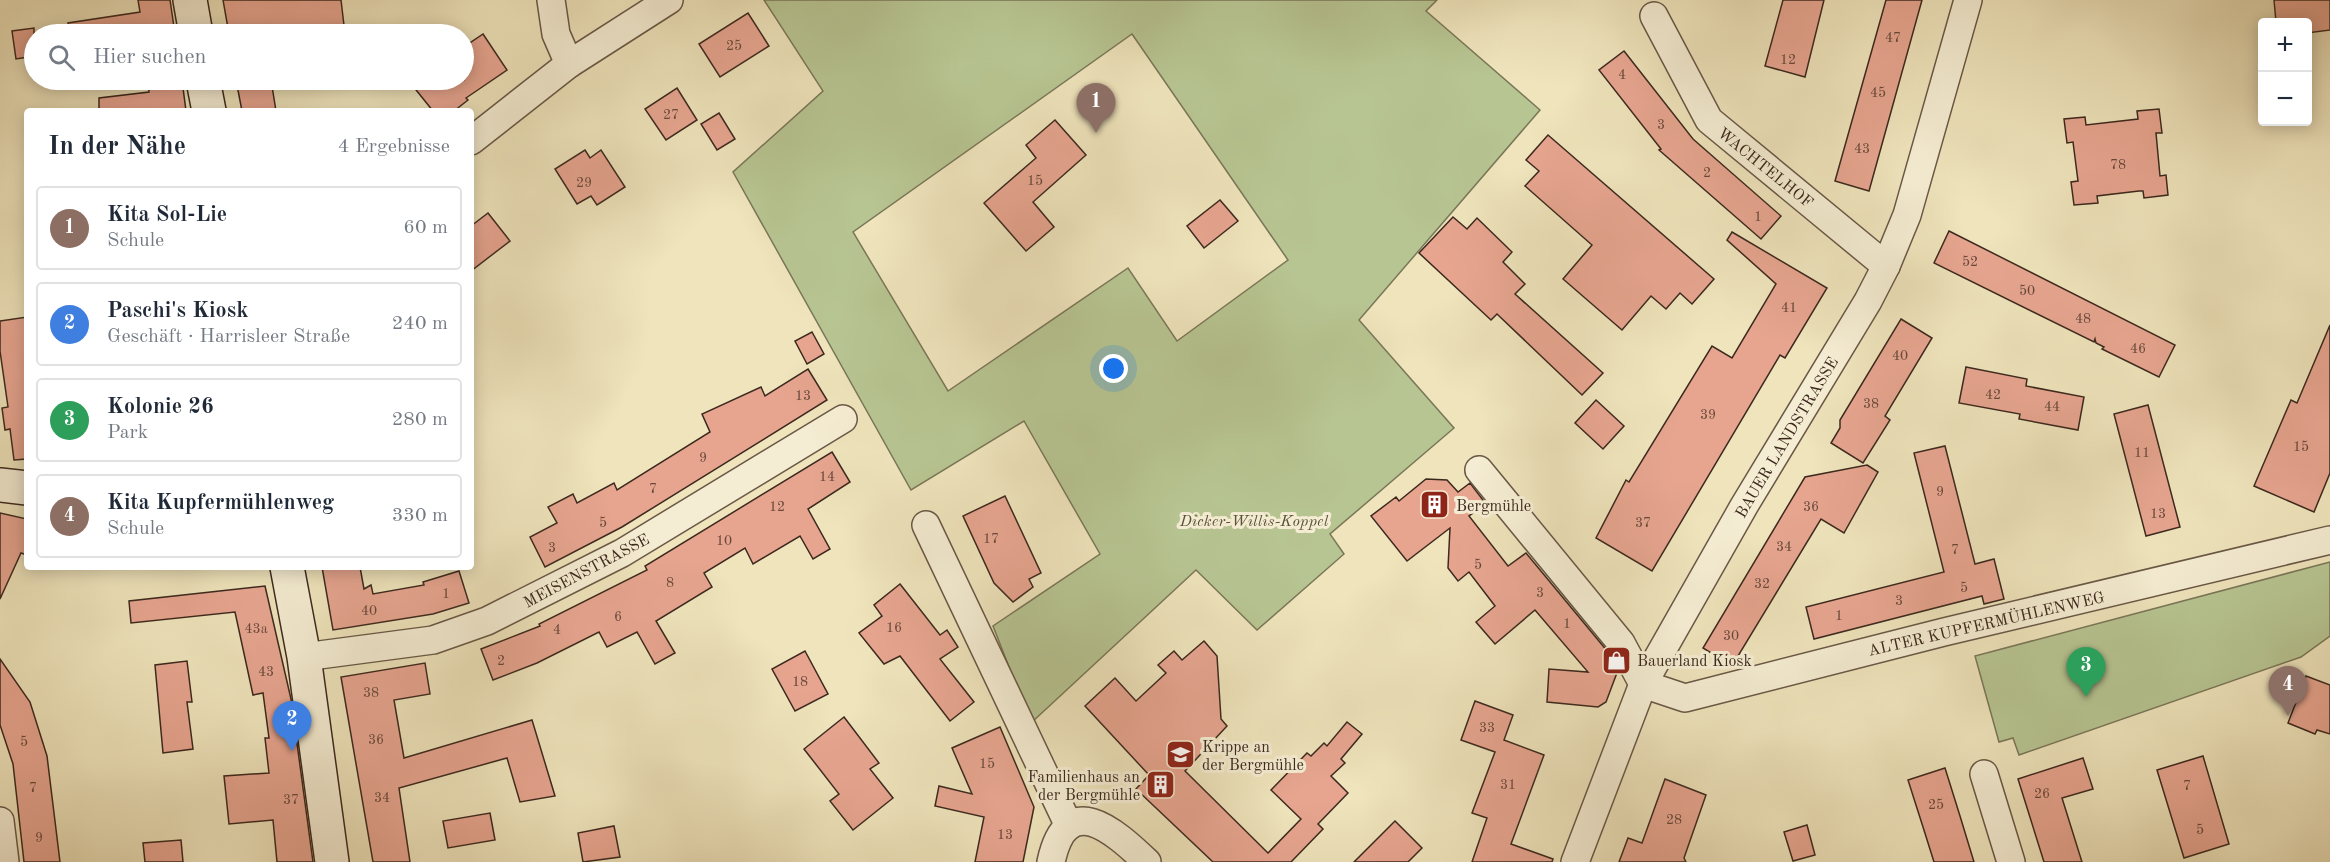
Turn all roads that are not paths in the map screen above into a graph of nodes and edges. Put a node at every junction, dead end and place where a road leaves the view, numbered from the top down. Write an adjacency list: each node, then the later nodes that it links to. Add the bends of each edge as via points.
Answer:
1 (190, 0): 6 (main road)
2 (551, 0): 7 (street, via 556,34)
3 (669, 0): 7 (street)
4 (1968, 0): 11 (street, BAUER LANDSTRASSE, via 1907,215)
5 (1654, 16): 11 (street, WACHTELHOF, via 1709,120)
6 (194, 24)
7 (569, 64): 10 (street)
8 (205, 90): 9 (main road)
9 (208, 108)
10 (474, 139)
11 (1886, 266): 20 (street, BAUER LANDSTRASSE)
12 (843, 419): 19 (street, MEISENSTRASSE, via 622,553 487,621 433,640)
13 (1479, 470): 20 (street, via 1621,643)
14 (0, 484): 15 (main road)
15 (24, 488)
16 (926, 525): 23 (street)
17 (2330, 540): 20 (street, ALTER KUPFERMÜHLENWEG, via 1685,698)
18 (288, 570): 19 (main road)
19 (304, 657): 25 (main road)
20 (1643, 684): 28 (street, BAUER LANDSTRASSE)
21 (1984, 774): 29 (street)
22 (0, 821): 24 (street)
23 (1069, 826): 26 (street, via 1059,837); 27 (street, via 1100,823)
24 (5, 862)
25 (332, 862)
26 (1051, 862)
27 (1147, 862)
28 (1575, 862)
29 (2011, 862)

